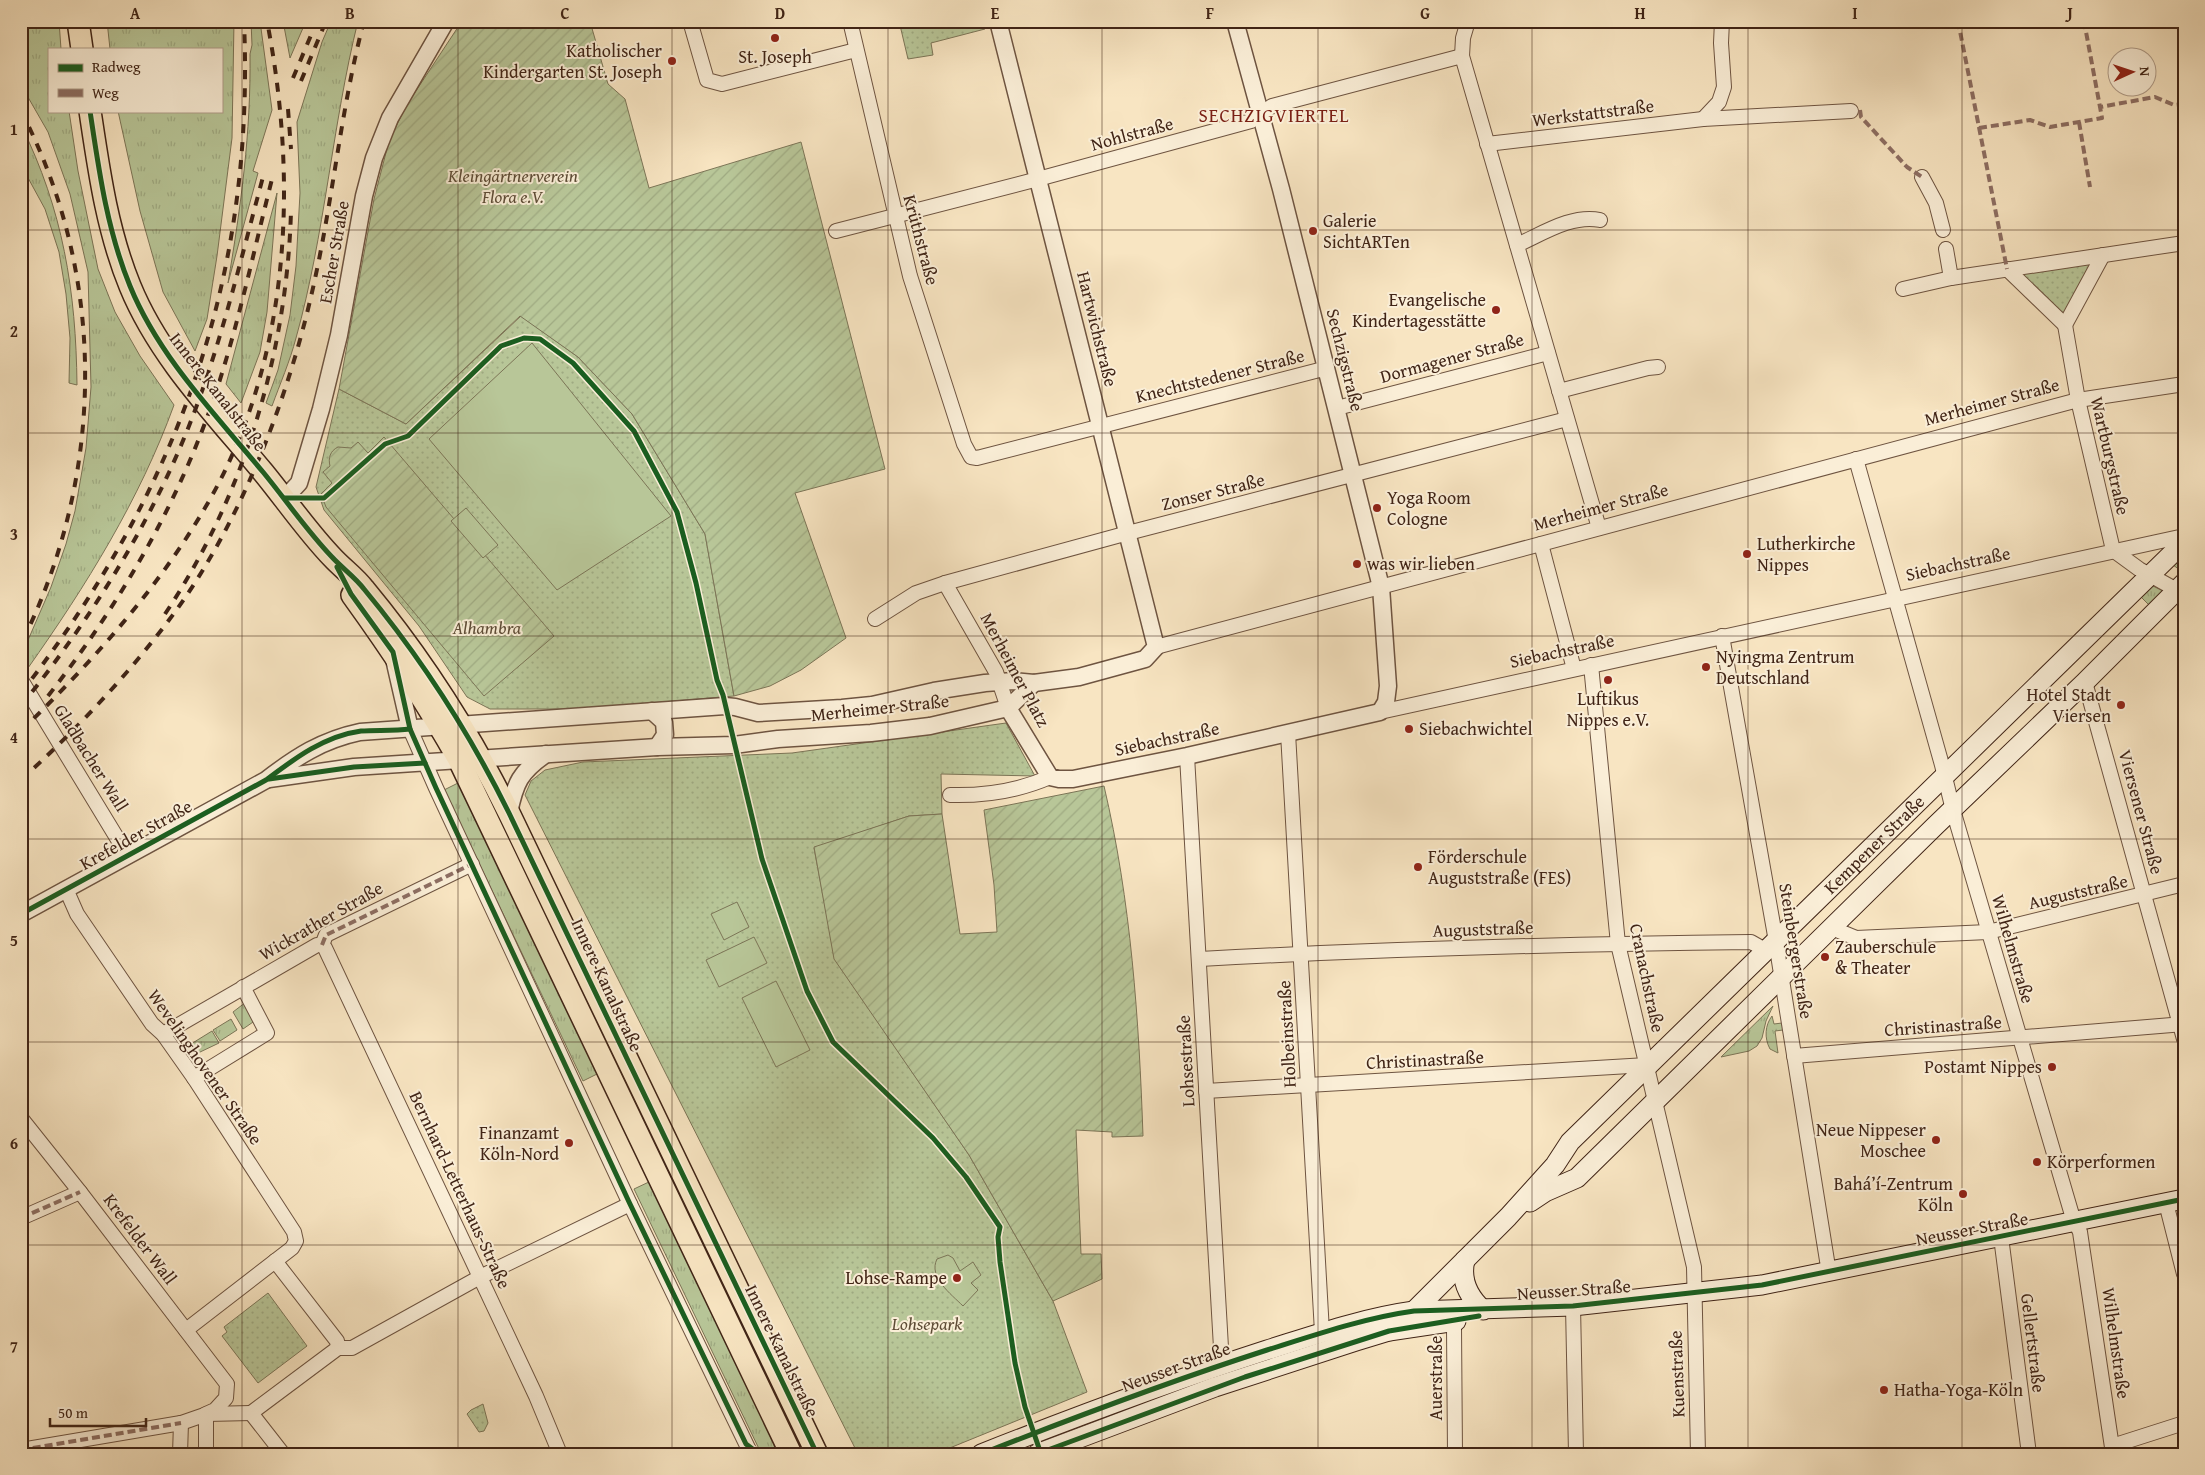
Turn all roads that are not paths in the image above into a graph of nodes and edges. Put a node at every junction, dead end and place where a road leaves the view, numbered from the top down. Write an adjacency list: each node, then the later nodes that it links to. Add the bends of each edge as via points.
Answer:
1 (78, 21): 9 (main road)
2 (446, 21): 43 (street, Escher Straße, via 390,118 374,158 326,390 298,483)
3 (690, 21): 10 (street, via 707,80 714,83 722,84)
4 (850, 21): 10 (street, Krüthstraße)
5 (998, 21): 18 (street, Hartwichstraße)
6 (1235, 21): 14 (street, Sechzigstraße)
7 (1468, 21): 11 (street)
8 (1722, 21): 15 (street, via 1724,87 1718,102)
9 (82, 48)
10 (856, 50): 19 (street, Krüthstraße)
11 (1462, 56): 14 (street, Nohlstraße, via 1272,106); 16 (street)
12 (1851, 111): 15 (street, Werkstattstraße)
13 (90, 112): 43 (main road, Innere Kanalstraße, via 106,207 130,287 181,374)
14 (1261, 113): 18 (street, Nohlstraße, via 1251,121); 33 (street, Sechzigstraße)
15 (1703, 120): 16 (street, Werkstattstraße)
16 (1488, 144): 24 (street)
17 (1922, 177): 21 (street, via 1936,204)
18 (1038, 179): 19 (street, Nohlstraße); 39 (street, Hartwichstraße)
19 (895, 217): 22 (street, Nohlstraße); 40 (street, Krüthstraße, via 910,276 964,444 968,454)
20 (1600, 220): 24 (street, via 1576,220)
21 (1943, 230)
22 (836, 231)
23 (2184, 243): 26 (street)
24 (1517, 245): 31 (street)
25 (1946, 249): 28 (street)
26 (2103, 255): 27 (street); 30 (street)
27 (2007, 269): 28 (street); 30 (street)
28 (1951, 278): 29 (street)
29 (1903, 289)
30 (2065, 325): 36 (street, Wartburgstraße)
31 (1548, 353): 35 (street); 37 (street, Dormagener Straße)
32 (1658, 367): 35 (street)
33 (1327, 368): 37 (street, Sechzigstraße); 39 (street, Knechtstedener Straße)
34 (2184, 384): 36 (street, Merheimer Straße)
35 (1559, 391): 38 (street)
36 (2078, 400): 41 (street, Merheimer Straße); 49 (street, Wartburgstraße)
37 (1337, 408): 42 (street, Sechzigstraße)
38 (1567, 419): 42 (street, Zonser Straße); 44 (street)
39 (1101, 426): 40 (street, Knechtstedener Straße); 45 (street, Hartwichstraße)
40 (977, 458)
41 (1856, 459): 44 (street, Merheimer Straße); 55 (street, Wilhelmstraße)
42 (1354, 475): 45 (street, Zonser Straße); 53 (street, Sechzigstraße)
43 (284, 498): 50 (main road, Innere Kanalstraße)
44 (1599, 528): 48 (street, Merheimer Straße)
45 (1128, 532): 52 (street, Zonser Straße); 58 (street, Hartwichstraße)
46 (2184, 536): 49 (street, Siebachstraße)
47 (2184, 542): 51 (main road, Kempener Straße)
48 (1541, 544): 53 (street, Merheimer Straße); 61 (street)
49 (2112, 550): 51 (street); 55 (street, Siebachstraße)
50 (331, 556): 59 (main road, Innere Kanalstraße, via 352,594); 70 (main road, Innere Kanalstraße, via 406,640)
51 (2150, 575): 54 (street); 84 (main road, Kempener Straße)
52 (945, 583): 56 (street, Zonser Straße, via 916,593); 64 (street, Merheimer Platz, via 996,672)
53 (1381, 587): 58 (street, Merheimer Straße); 69 (street, Sechzigstraße, via 1388,686 1386,702)
54 (2182, 589): 63 (main road, Kempener Straße)
55 (1895, 598): 57 (street, Siebachstraße); 84 (street, Wilhelmstraße)
56 (875, 619)
57 (1722, 636): 60 (street, Siebachstraße); 99 (street, Steinbergerstraße)
58 (1156, 647): 65 (street, Merheimer Straße, via 1145,659 1079,677)
59 (393, 652): 71 (main road, Innere Kanalstraße); 72 (street, Innere Kanalstraße)
60 (1591, 665): 61 (street, Siebachstraße); 97 (street, Cranachstraße)
61 (1574, 669): 69 (street, Siebachstraße)
62 (21, 680): 89 (street, Gladbacher Wall)
63 (2085, 682): 87 (main road, Kempener Straße); 93 (street, Viersener Straße)
64 (999, 683): 65 (street, Merheimer Straße); 66 (street, Merheimer Platz); 68 (street, Merheimer Straße, via 934,691 872,705)
65 (1034, 683): 66 (street)
66 (1008, 708): 74 (street, Merheimer Straße, via 930,726); 83 (street, Merheimer Platz)
67 (652, 712): 68 (street, Merheimer Straße, via 735,706 758,713); 70 (street, Merheimer Straße); 76 (street, via 664,722 665,735)
68 (776, 712): 74 (street, via 774,720)
69 (1380, 712): 73 (street, Siebachstraße)
70 (462, 726): 71 (street, Krefelder Straße); 79 (main road, Innere Kanalstraße)
71 (440, 727): 72 (street, Krefelder Straße); 80 (main road, Innere Kanalstraße)
72 (410, 729): 75 (street, Krefelder Straße, via 360,732); 81 (street, Innere Kanalstraße)
73 (1288, 733): 78 (street, Siebachstraße); 100 (street, Holbeinstraße)
74 (778, 739): 76 (street, Merheimer Straße, via 734,745)
75 (325, 742): 82 (street, via 325,758); 85 (street, Krefelder Straße, via 297,756)
76 (657, 747): 77 (street, Merheimer Straße)
77 (546, 754): 79 (street, Merheimer Straße); 88 (street, via 526,769 518,780)
78 (1187, 756): 83 (street, Siebachstraße, via 1072,779); 101 (street, Lohsestraße)
79 (482, 759): 80 (street, Krefelder Straße); 88 (main road, Innere Kanalstraße)
80 (459, 760): 81 (street, Krefelder Straße); 152 (main road, Innere Kanalstraße)
81 (425, 763): 82 (street, Krefelder Straße); 90 (street, Innere Kanalstraße)
82 (332, 770): 85 (street, Krefelder Straße)
83 (1050, 777): 86 (street, Siebachstraße, via 1014,789 974,796)
84 (1944, 778): 87 (street, Wilhelmstraße); 99 (main road, Kempener Straße)
85 (266, 780): 89 (street, Krefelder Straße)
86 (950, 795)
87 (1953, 810): 95 (main road, Kempener Straße); 96 (street, Wilhelmstraße)
88 (509, 813): 153 (main road, Innere Kanalstraße)
89 (128, 856): 92 (street, Krefelder Straße)
90 (472, 864): 98 (street, Wickrather Straße, via 326,935); 119 (street, Innere Kanalstraße)
91 (2184, 884): 93 (street, Auguststraße)
92 (66, 889): 94 (street, Krefelder Straße); 105 (street, Wevelinghovener Straße, via 77,914 152,1024)
93 (2144, 895): 96 (street, Auguststraße); 104 (street, Viersener Straße)
94 (21, 914)
95 (1834, 927): 96 (street, Auguststraße, via 1856,938); 102 (main road, Kempener Straße)
96 (1988, 932): 106 (street, Wilhelmstraße)
97 (1618, 944): 99 (street, Auguststraße, via 1751,942); 100 (street, Auguststraße); 109 (street, Cranachstraße)
98 (322, 945): 103 (street, Wickrather Straße); 128 (street, Bernhard-Letterhaus-Straße)
99 (1770, 945): 102 (street, Steinbergerstraße); 109 (main road, Kempener Straße)
100 (1301, 954): 101 (street, Auguststraße); 111 (street, Holbeinstraße)
101 (1200, 959): 112 (street, Lohsestraße)
102 (1782, 977): 108 (street, Steinbergerstraße); 113 (main road, Kempener Straße)
103 (243, 987): 105 (street, Wickrather Straße); 110 (street, via 267,1033)
104 (2182, 1024): 106 (street, Christinastraße); 107 (street, Viersener Straße)
105 (163, 1034): 110 (street, Wevelinghovener Straße)
106 (2020, 1039): 108 (street, Christinastraße); 122 (street, Wilhelmstraße)
107 (2184, 1039)
108 (1794, 1056): 126 (street, Steinbergerstraße)
109 (1647, 1065): 111 (street, Christinastraße); 113 (street, Cranachstraße); 115 (main road, Kempener Straße)
110 (194, 1078): 125 (street, Wevelinghovener Straße, via 294,1232 296,1241 292,1248)
111 (1308, 1085): 112 (street, Christinastraße); 136 (street, Holbeinstraße)
112 (1206, 1091): 138 (street, Lohsestraße)
113 (1656, 1102): 116 (main road, Kempener Straße); 129 (street, Cranachstraße, via 1694,1267)
114 (21, 1118): 117 (street, Krefelder Wall)
115 (1565, 1149): 116 (main road, via 1575,1166); 120 (main road, Kempener Straße, via 1555,1166)
116 (1587, 1168): 120 (main road, Kempener Straße, via 1577,1178 1544,1192)
117 (80, 1192): 121 (street); 134 (street, Krefelder Wall)
118 (2175, 1201): 122 (main road, Neusser Straße); 127 (street)
119 (630, 1204): 128 (street); 151 (street, Innere Kanalstraße)
120 (1508, 1217): 124 (main road, Kempener Straße)
121 (21, 1218)
122 (2076, 1222): 123 (main road, Neusser Straße); 146 (street, Wilhelmstraße)
123 (2000, 1237): 126 (main road, Neusser Straße); 159 (street, Gellertstraße)
124 (1465, 1260): 132 (main road, Kempener Straße); 133 (main road, via 1466,1287 1473,1300)
125 (275, 1261): 134 (street, Wevelinghovener Straße); 137 (street, via 337,1341)
126 (1829, 1273): 129 (main road, Neusser Straße)
127 (2184, 1274)
128 (480, 1277): 137 (street, via 352,1348); 150 (street, Bernhard-Letterhaus-Straße)
129 (1696, 1293): 130 (main road, Neusser Straße); 158 (street, Kuenstraße)
130 (1573, 1306): 131 (main road, Neusser Straße); 157 (street)
131 (1521, 1309): 133 (main road, Neusser Straße); 133 (main road, Neusser Straße)
132 (1414, 1311): 133 (main road, Neusser Straße); 135 (main road, Kempener Straße); 136 (main road, Neusser Straße)
133 (1468, 1314): 135 (main road, Neusser Straße); 156 (street, Auerstraße)
134 (186, 1330): 141 (street, Krefelder Wall, via 227,1384 226,1398)
135 (1389, 1331): 139 (main road, Neusser Straße)
136 (1322, 1332): 138 (main road, Neusser Straße)
137 (338, 1348): 140 (street)
138 (1222, 1365): 139 (main road); 144 (main road, Neusser Straße)
139 (1215, 1387): 155 (main road, Neusser Straße)
140 (251, 1413): 141 (street); 149 (street)
141 (207, 1414): 142 (street); 148 (street)
142 (181, 1422): 145 (street); 147 (street)
143 (2184, 1423): 146 (street)
144 (1009, 1449): 154 (main road, Neusser Straße)
145 (21, 1450)
146 (2112, 1450)
147 (180, 1454)
148 (206, 1454)
149 (283, 1454)
150 (560, 1454)
151 (751, 1454)
152 (791, 1454)
153 (816, 1454)
154 (981, 1454)
155 (1037, 1454)
156 (1455, 1454)
157 (1576, 1454)
158 (1698, 1454)
159 (2028, 1454)

